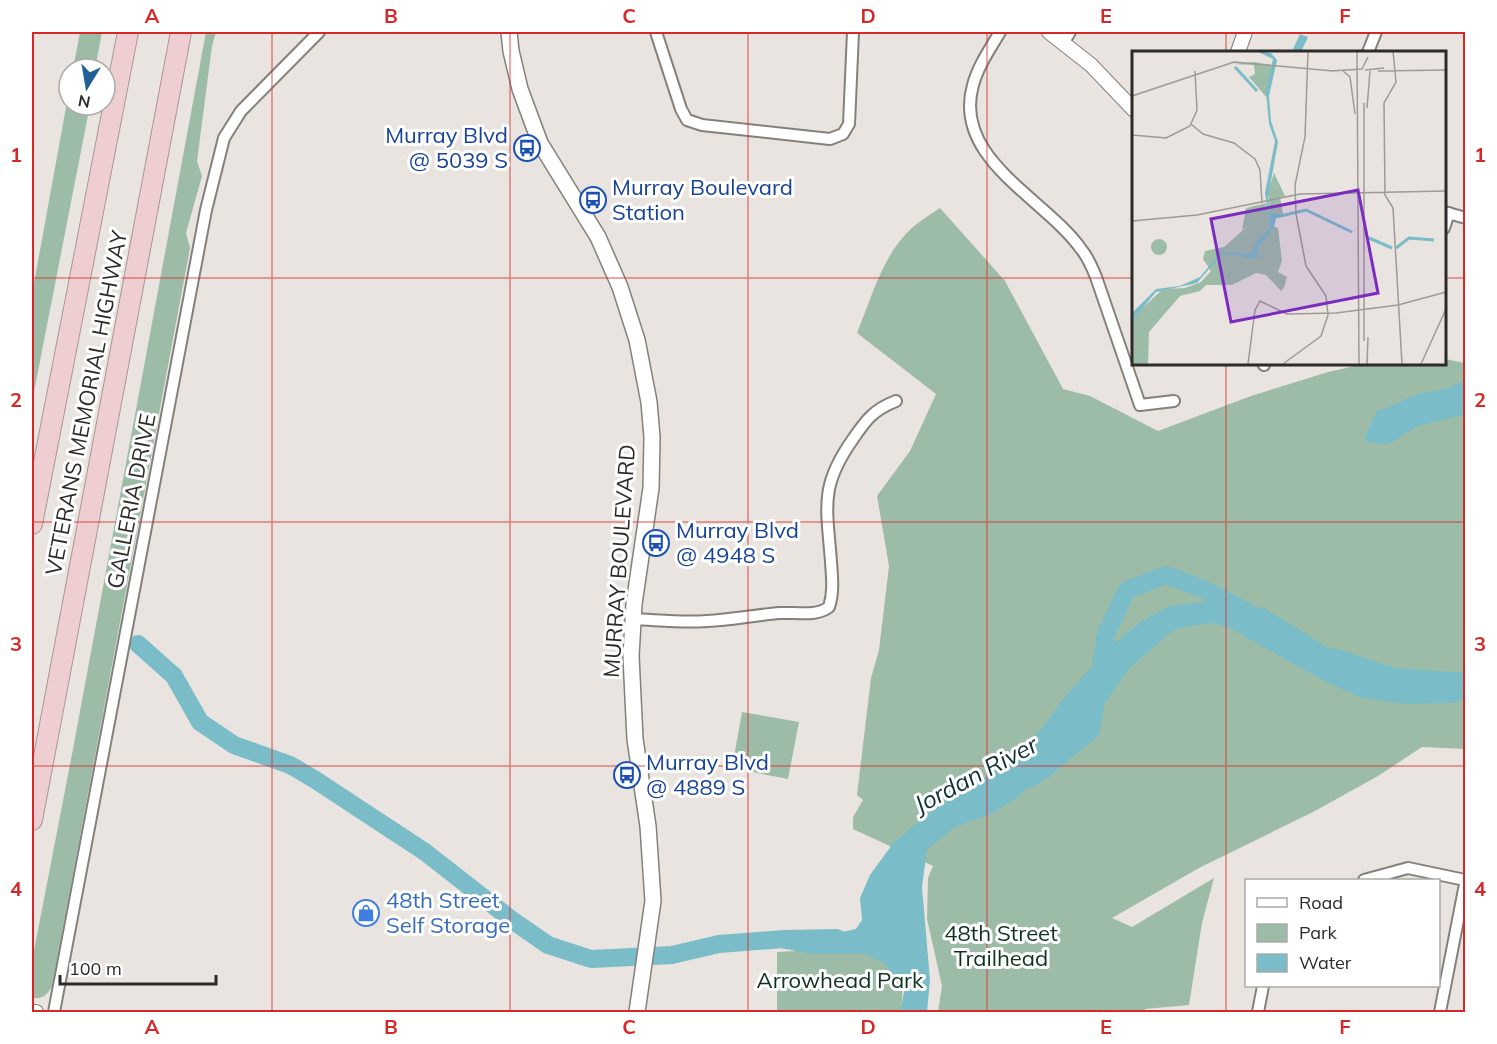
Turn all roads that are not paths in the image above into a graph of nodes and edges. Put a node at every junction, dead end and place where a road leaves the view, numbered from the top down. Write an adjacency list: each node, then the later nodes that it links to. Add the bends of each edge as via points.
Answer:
1 (128, 32): 19 (highway, VETERANS MEMORIAL HIGHWAY)
2 (181, 32): 21 (highway, VETERANS MEMORIAL HIGHWAY)
3 (319, 32): 25 (street, GALLERIA DRIVE, via 241,111 224,138 206,210)
4 (509, 32): 20 (main road, MURRAY BOULEVARD, via 528,114 540,143 598,237 620,287 641,356 649,402 652,463)
5 (656, 32): 6 (street, via 687,120 830,139 843,134 849,124)
6 (853, 32)
7 (1000, 32): 18 (street, via 978,69 971,93 970,117 980,145 994,164 1075,240 1087,257 1140,405)
8 (1049, 32): 11 (street)
9 (1245, 32): 12 (street)
10 (1376, 32): 13 (street)
11 (1067, 37): 14 (street)
12 (1238, 51)
13 (1368, 51)
14 (1132, 108)
15 (1447, 212): 16 (street)
16 (1466, 218)
17 (896, 401): 20 (street, via 869,415 839,459 830,480 827,504 833,588 829,607 823,612 709,621)
18 (1174, 401)
19 (32, 524)
20 (633, 619): 26 (main road, MURRAY BOULEVARD, via 635,739 653,901)
21 (32, 820)
22 (1368, 879): 23 (street, via 1408,868)
23 (1465, 879): 28 (street)
24 (1263, 987): 27 (street)
25 (54, 1012)
26 (638, 1012)
27 (1258, 1012)
28 (1440, 1012)

